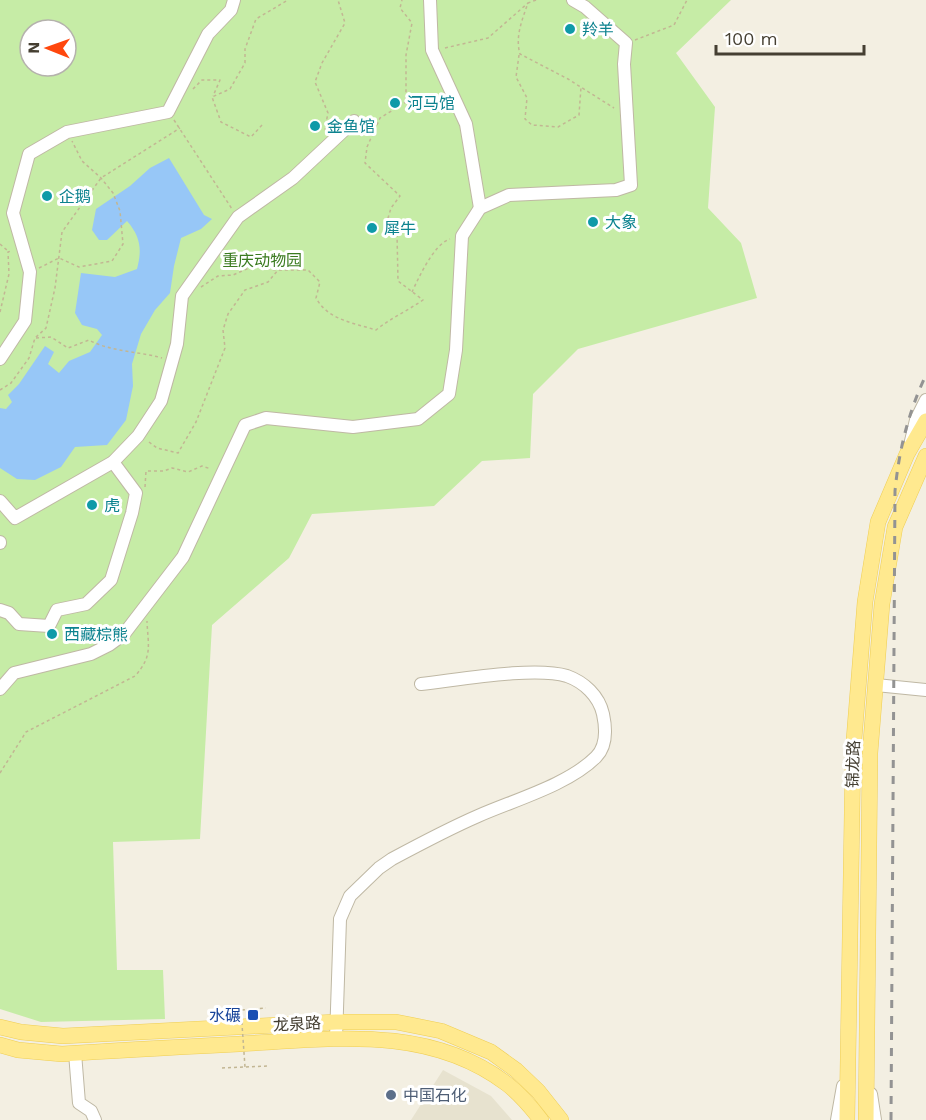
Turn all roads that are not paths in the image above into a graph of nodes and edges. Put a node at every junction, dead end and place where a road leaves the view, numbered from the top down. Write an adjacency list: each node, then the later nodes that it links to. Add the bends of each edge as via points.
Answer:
1 (234, 0): 6 (street, via 231,10 208,34 168,112 67,132 29,154 13,213 30,272 25,321)
2 (430, 0): 5 (street, via 432,50 466,124)
3 (573, 0): 5 (street, via 626,44 631,185 616,190 509,195)
4 (354, 122): 11 (street, via 293,178 238,217 182,296 177,344 161,400 138,435)
5 (480, 208): 16 (street, via 462,236 456,350 449,394 418,419 353,427 266,418 245,425 183,557 124,634 91,654 14,673)
6 (0, 359)
7 (926, 400): 9 (street)
8 (926, 421): 9 (main road, 锦龙路)
9 (907, 454): 24 (main road, 锦龙路, via 878,522 865,602 853,752)
10 (925, 459): 15 (main road, 锦龙路, via 895,527 882,604)
11 (113, 462): 12 (street, via 15,518); 13 (street, via 136,492 111,580 86,604 57,610 49,626 19,624)
12 (0, 501)
13 (0, 610)
14 (421, 684): 18 (street, via 540,673 567,676 589,687 602,709 606,731 598,756 570,777 475,817 392,859 358,888 340,919)
15 (876, 685): 17 (street); 23 (main road, 锦龙路, via 870,753)
16 (0, 689)
17 (926, 690)
18 (336, 1022): 19 (main road, 龙泉路, via 63,1036); 20 (street); 27 (main road, 龙泉路, via 396,1022 441,1031 481,1048 516,1070)
19 (0, 1027)
20 (336, 1039): 22 (main road, 龙泉路); 26 (main road, 龙泉路, via 394,1040 436,1048 483,1068 508,1085)
21 (0, 1045): 22 (main road, 龙泉路, via 18,1050)
22 (75, 1053): 25 (street, via 79,1103)
23 (867, 1061): 30 (main road, 锦龙路); 31 (street)
24 (847, 1062): 28 (street); 29 (main road, 锦龙路)
25 (95, 1120)
26 (541, 1120)
27 (561, 1120)
28 (837, 1120)
29 (847, 1120)
30 (866, 1120)
31 (875, 1120)

